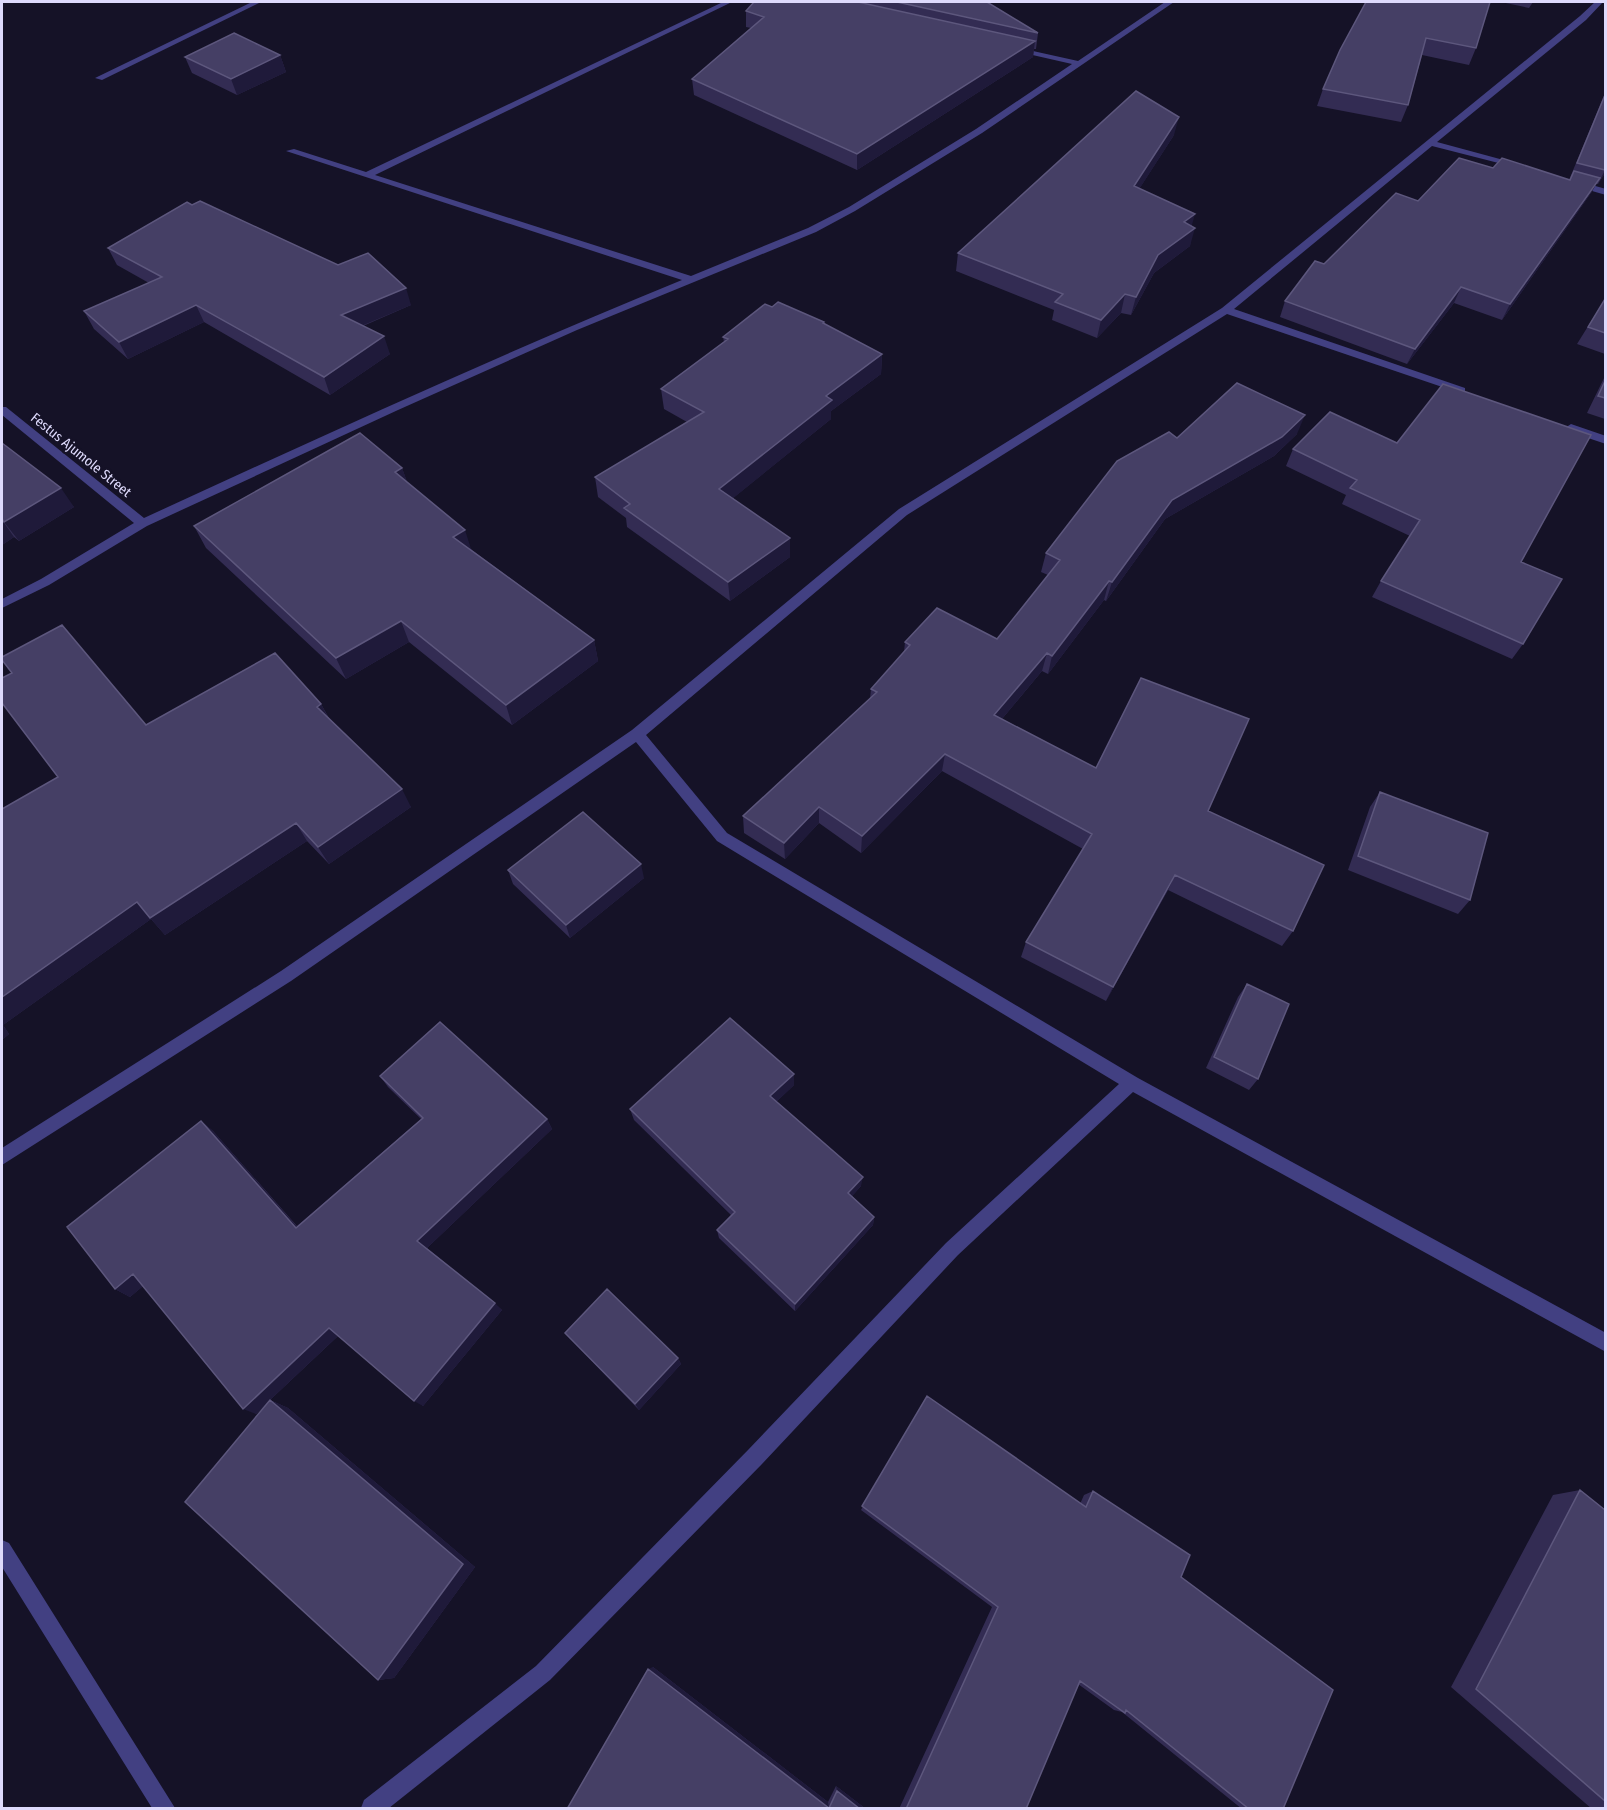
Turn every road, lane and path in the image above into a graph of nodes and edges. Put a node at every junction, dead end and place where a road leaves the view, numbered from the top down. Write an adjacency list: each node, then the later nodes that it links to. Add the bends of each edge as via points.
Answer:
1 (257, 2): 7 (street)
2 (728, 2): 11 (street)
3 (1170, 2): 6 (street)
4 (1599, 2): 8 (street)
5 (1008, 47): 6 (street)
6 (1077, 63): 14 (street, via 979,131 852,209 812,230)
7 (99, 78)
8 (1432, 143): 10 (street); 15 (street)
9 (291, 151): 11 (street)
10 (1530, 170)
11 (367, 175): 14 (street)
12 (1562, 180): 13 (street)
13 (1605, 192)
14 (691, 279): 20 (street, via 394,406)
15 (1226, 310): 16 (street); 22 (street, via 903,512)
16 (1472, 394)
17 (2, 410): 20 (street, Festus Ajumole Street)
18 (1561, 425): 19 (street)
19 (1605, 440)
20 (143, 523): 21 (street)
21 (2, 604)
22 (637, 734): 23 (street, via 722,837); 24 (street, via 286,976)
23 (1132, 1083): 25 (street); 28 (street, via 952,1249 543,1673)
24 (2, 1156)
25 (1605, 1343)
26 (2, 1550): 27 (street)
27 (164, 1809)
28 (372, 1809)

